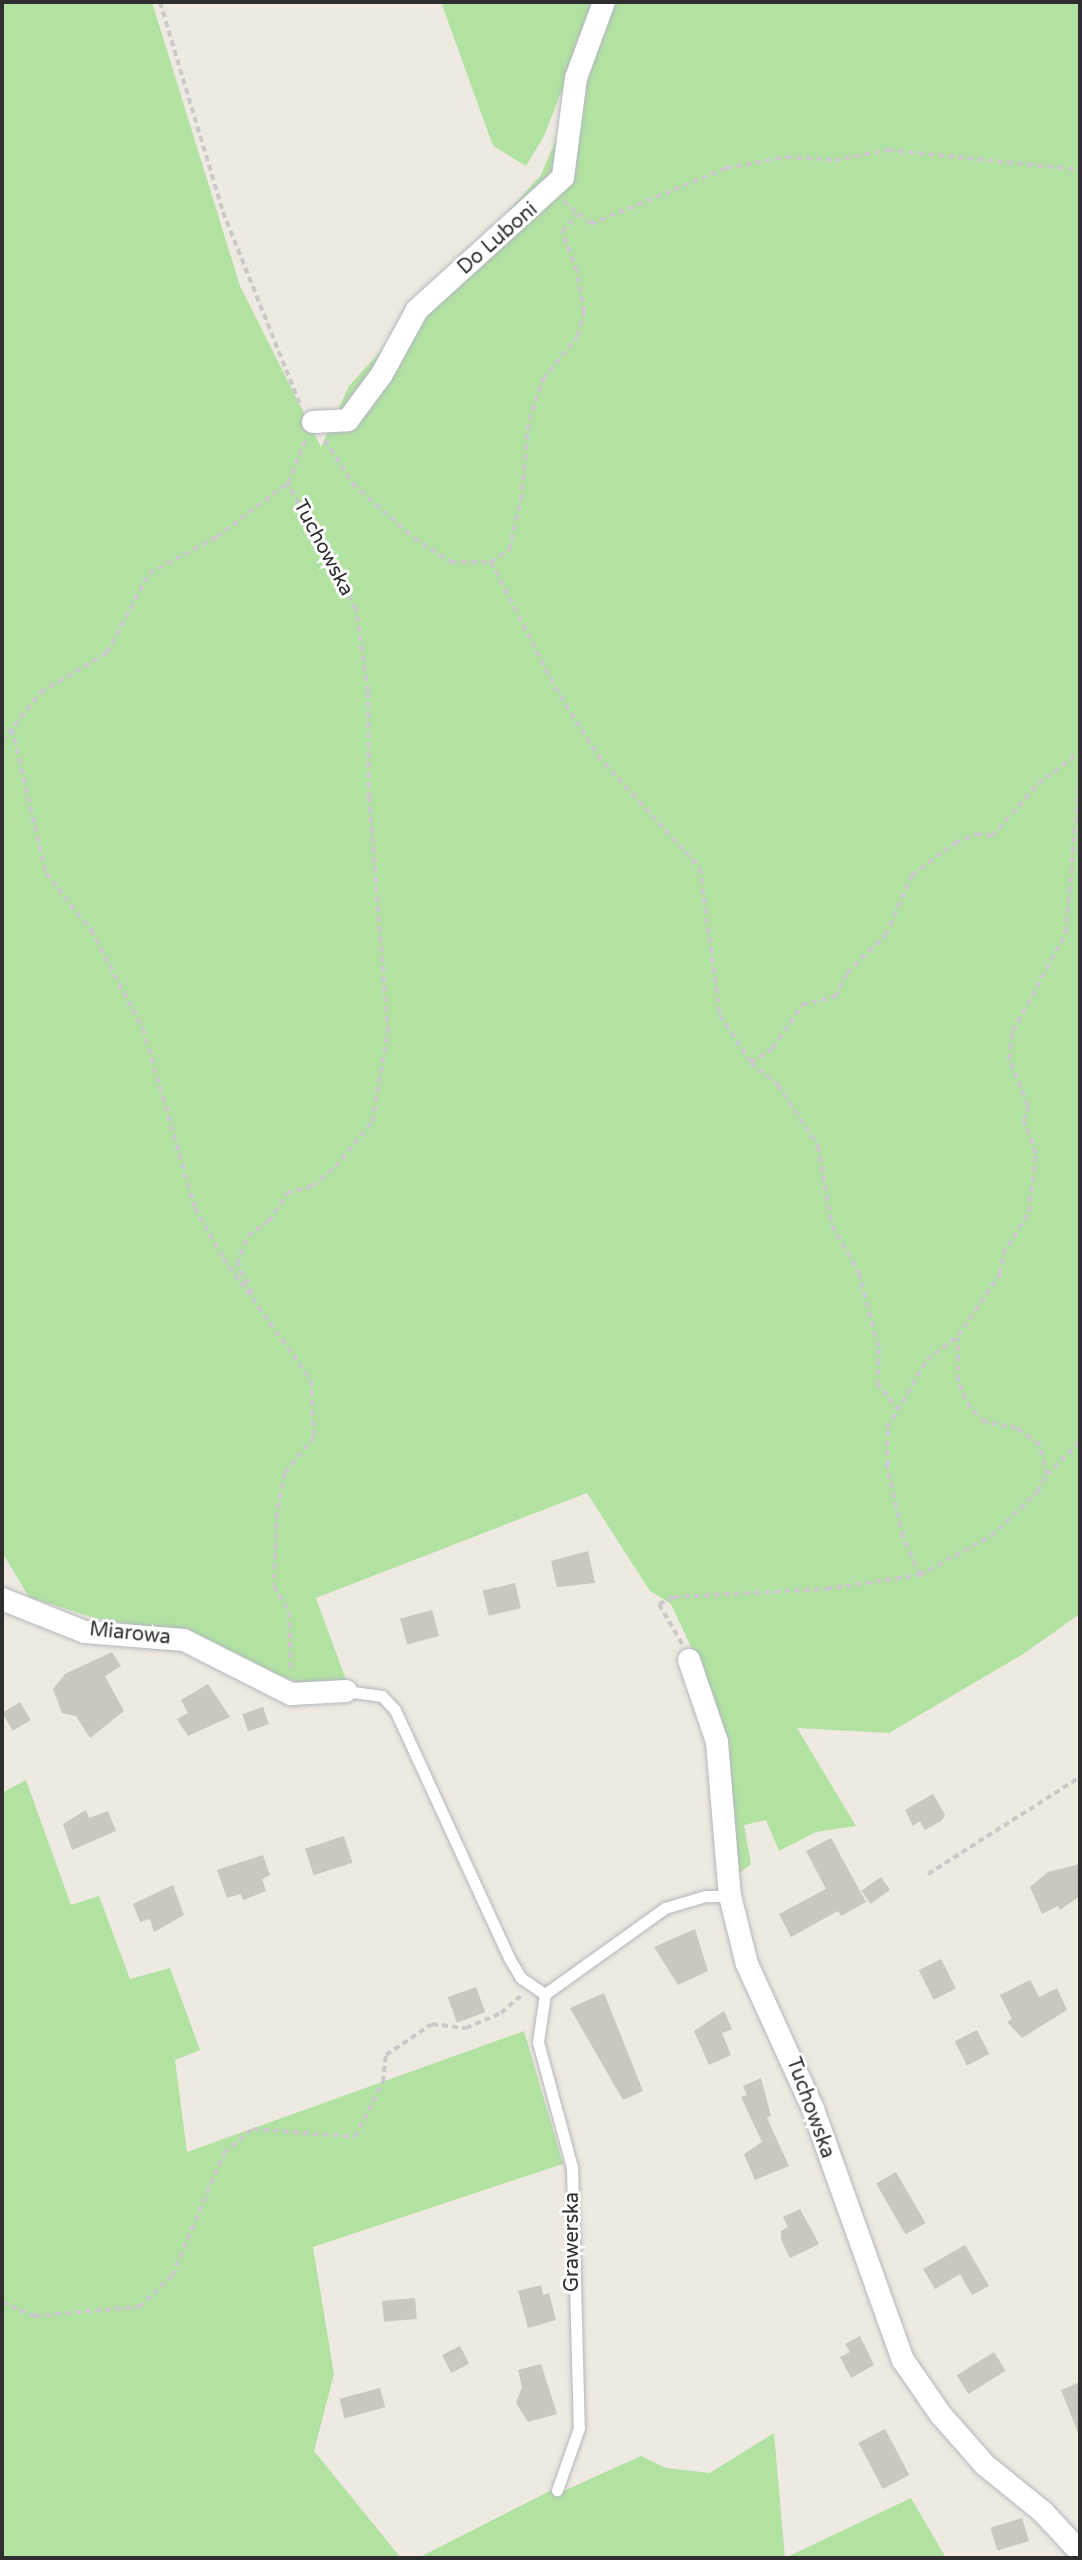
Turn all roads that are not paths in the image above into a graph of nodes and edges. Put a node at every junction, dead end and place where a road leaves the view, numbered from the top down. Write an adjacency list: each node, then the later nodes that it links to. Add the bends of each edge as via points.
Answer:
1 (604, 2): 2 (street, Do Luboni, via 576,78 568,162 553,191 417,310 382,374 348,420)
2 (313, 422)
3 (2, 1599): 5 (street, Miarowa, via 85,1632 184,1640 291,1694)
4 (689, 1660): 6 (street, Tuchowska, via 717,1742)
5 (346, 1691): 7 (lane, via 382,1696 395,1710 509,1958 521,1978)
6 (730, 1896): 7 (lane, via 705,1896 665,1908); 9 (street, Tuchowska, via 747,1964 813,2109 903,2360 985,2465 1043,2512)
7 (545, 1994): 8 (lane, Grawerska, via 538,2042 572,2167 579,2428)
8 (557, 2490)
9 (1080, 2554): 10 (street)
10 (1071, 2558)

